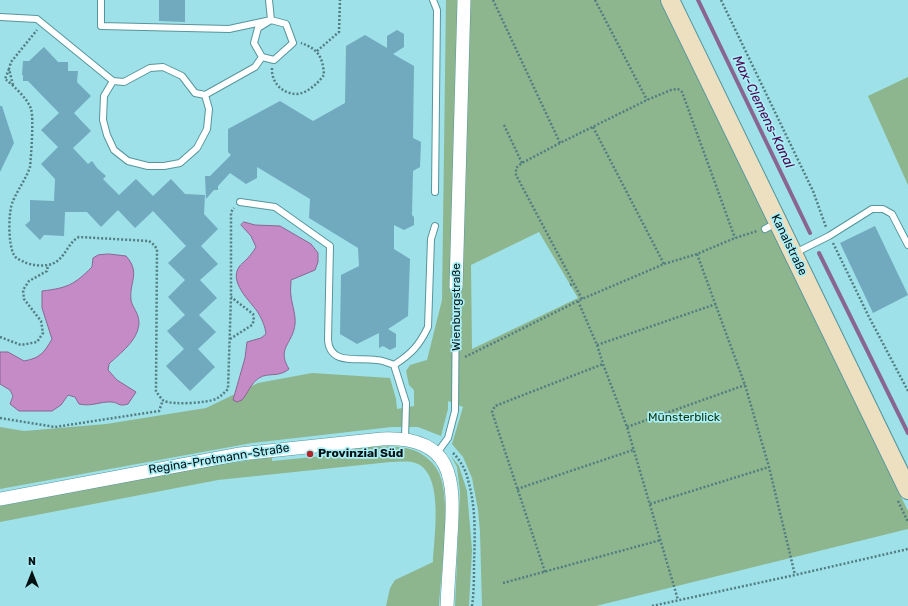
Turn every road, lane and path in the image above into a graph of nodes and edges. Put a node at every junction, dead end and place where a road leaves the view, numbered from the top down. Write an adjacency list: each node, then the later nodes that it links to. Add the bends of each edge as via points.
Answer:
1 (101, 0): 11 (lane, via 101,26 229,29)
2 (270, 0): 11 (lane)
3 (340, 0): 14 (path, via 339,32)
4 (433, 0): 26 (lane, via 437,10)
5 (464, 0): 39 (street, Wienburgstraße)
6 (493, 0): 24 (path)
7 (596, 0): 21 (path)
8 (670, 0): 28 (main road, Kanalstraße)
9 (721, 0): 30 (path, via 813,191)
10 (0, 17): 12 (lane, via 37,19)
11 (271, 20): 13 (lane, via 286,24); 15 (lane, via 258,28 254,43)
12 (43, 24): 17 (path, via 17,53 11,62); 18 (lane)
13 (292, 43): 14 (path, via 310,46); 16 (lane)
14 (317, 51): 16 (path, via 324,64 324,75 317,84 297,94 284,91 276,84 271,74)
15 (262, 57): 16 (lane); 20 (lane, via 255,67)
16 (274, 60)
17 (10, 70): 19 (path); 19 (path, via 5,79)
18 (113, 81): 20 (lane, via 124,82 150,68 164,67 182,76 195,93); 20 (lane, via 104,96 102,120 107,135 114,150 128,161 148,166 180,163 197,148 207,129 210,109)
19 (13, 86): 36 (path, via 31,107 32,125 30,167 10,210 11,249 15,257 29,264)
20 (205, 95)
21 (647, 100): 23 (path); 31 (path, via 671,90 678,89 682,92)
22 (504, 125): 25 (path)
23 (593, 127): 24 (path); 35 (path)
24 (560, 143): 25 (path)
25 (522, 163): 37 (path, via 516,168 516,175)
26 (435, 192)
27 (240, 202): 40 (path, via 231,212); 49 (lane, via 275,207 330,246 328,348 332,353 336,357 377,360)
28 (772, 225): 31 (path); 34 (main road, Kanalstraße)
29 (435, 226): 49 (lane, via 432,239 428,327 424,337 410,354)
30 (829, 236): 32 (lane, via 872,209 883,209 892,214); 34 (lane); 51 (path)
31 (735, 238): 33 (path)
32 (908, 245)
33 (697, 254): 35 (path); 43 (path)
34 (794, 254): 60 (main road, Kanalstraße)
35 (664, 264): 41 (path)
36 (48, 265): 44 (path, via 47,271 29,281 22,290 24,299 41,321 43,333 37,342 21,345); 52 (path, via 61,258 74,239 79,237 149,241 154,245 157,249 156,391)
37 (573, 284): 38 (path); 41 (path)
38 (570, 285)
39 (456, 288): 47 (lane, Wienburgstraße)
40 (231, 297): 45 (path); 45 (path, via 253,314 254,320 252,325)
41 (582, 299): 42 (path)
42 (578, 301): 46 (path); 47 (path)
43 (716, 304): 46 (path); 50 (path)
44 (0, 337)
45 (230, 339): 52 (path, via 228,389 223,394 214,399 195,402)
46 (596, 344): 48 (path)
47 (456, 361): 56 (lane, Wienburgstraße, via 455,411 448,438)
48 (603, 364): 54 (path); 59 (path, via 495,406 492,412)
49 (394, 365): 55 (lane, via 406,403)
50 (745, 385): 54 (path); 58 (path)
51 (908, 390)
52 (163, 400): 53 (path, via 159,411 55,427)
53 (0, 418)
54 (627, 426): 57 (path)
55 (404, 439): 56 (street, Regina-Protmann-Straße); 61 (street, Regina-Protmann-Straße, via 347,442 240,454)
56 (440, 449): 69 (street, via 449,474 452,495); 70 (path, via 454,454 470,485 474,519)
57 (633, 450): 59 (path); 62 (path)
58 (769, 467): 62 (path); 66 (path)
59 (517, 488): 65 (path)
60 (908, 490)
61 (0, 499)
62 (650, 504): 63 (path)
63 (661, 540): 65 (path); 68 (path)
64 (908, 549): 66 (path)
65 (545, 572): 67 (path)
66 (795, 576): 68 (path)
67 (503, 583)
68 (678, 600): 71 (path)
69 (446, 606)
70 (472, 606)
71 (652, 606)

